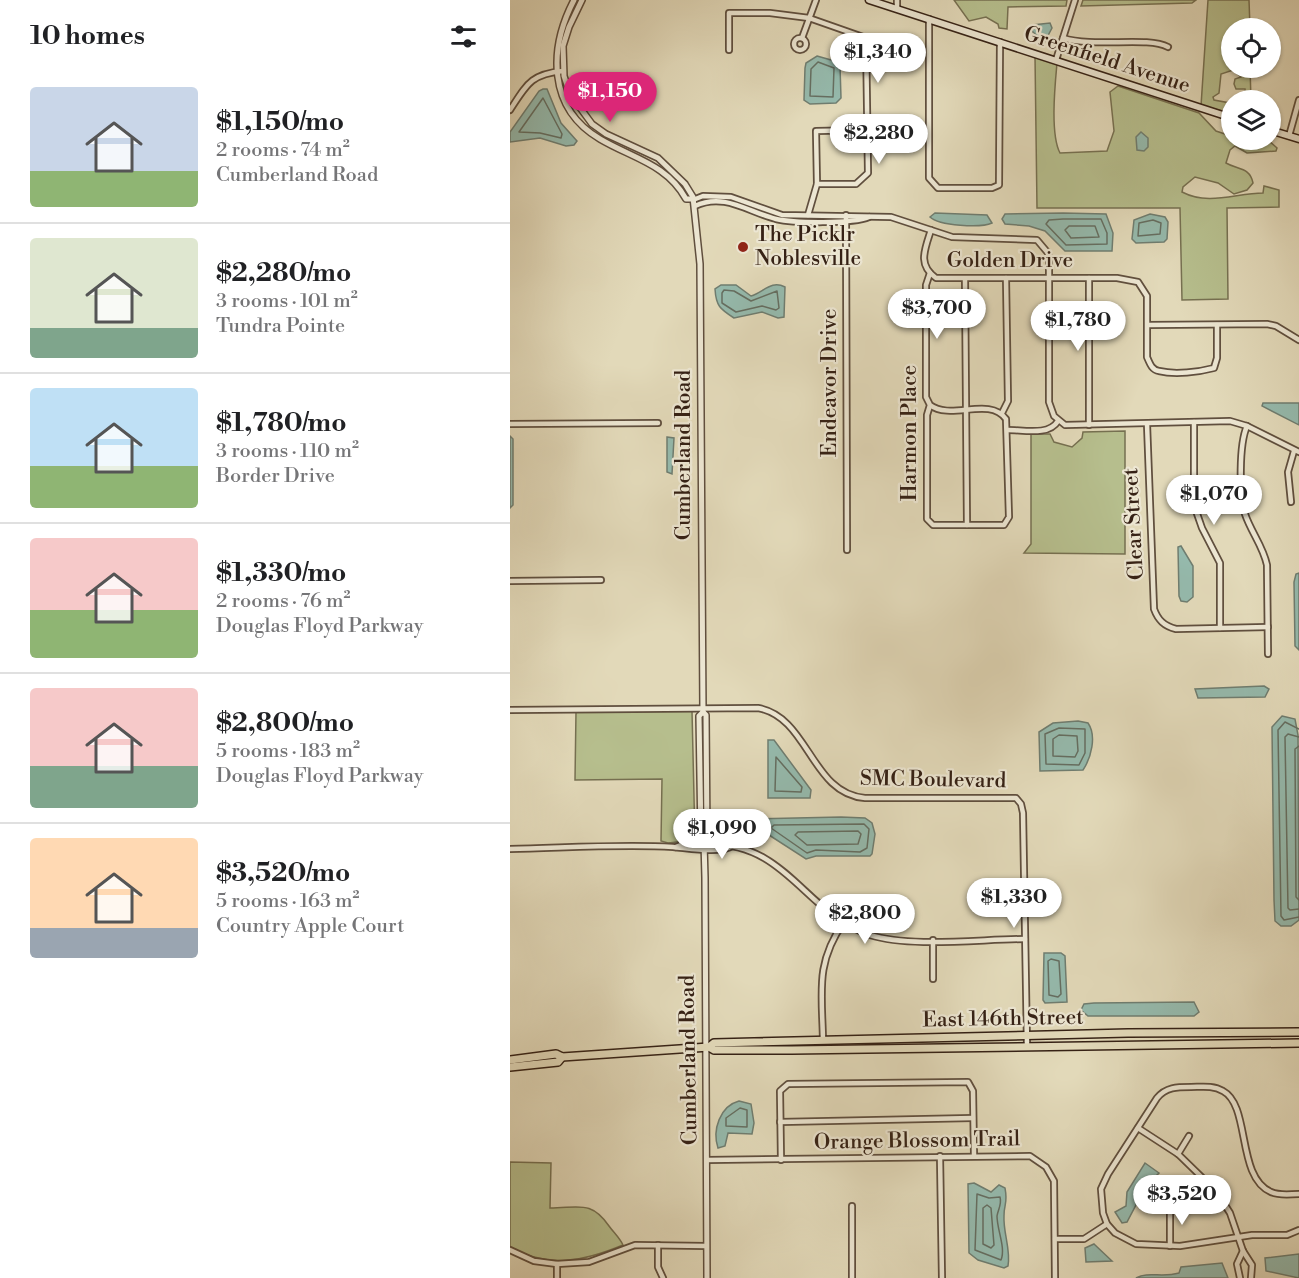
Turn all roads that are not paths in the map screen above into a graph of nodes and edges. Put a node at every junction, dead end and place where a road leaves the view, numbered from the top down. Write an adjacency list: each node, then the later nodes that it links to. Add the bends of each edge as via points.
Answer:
1 (574, 0): 16 (street, Cumberland Road, via 558,37)
2 (582, 0): 16 (street, Cumberland Road, via 564,40)
3 (816, 0): 8 (street)
4 (868, 0): 7 (main road, Greenfield Avenue)
5 (897, 0): 7 (street)
6 (1075, 0): 11 (street)
7 (897, 9): 9 (main road, Greenfield Avenue)
8 (809, 18): 10 (street); 14 (street, via 729,13); 20 (street, via 866,38)
9 (929, 19): 12 (main road, Greenfield Avenue); 12 (street, via 930,181 938,188 992,188 1000,183)
10 (802, 38)
11 (1063, 38): 13 (street, via 1082,43 1156,43); 15 (street)
12 (1000, 42): 15 (main road, Greenfield Avenue)
13 (1168, 47)
14 (729, 50)
15 (1056, 60): 19 (main road, Greenfield Avenue)
16 (560, 71): 18 (street, via 530,81); 25 (street, Cumberland Road, via 586,119 606,134 665,163 685,184)
17 (1299, 100): 22 (street)
18 (510, 110)
19 (1221, 114)
20 (867, 130): 24 (street, via 868,173 856,184); 24 (street, via 816,131)
21 (1281, 134): 22 (main road)
22 (1288, 136): 23 (main road)
23 (1299, 139)
24 (817, 184): 26 (street)
25 (693, 202): 26 (street, via 703,196 731,197 778,214); 27 (street, via 735,203 777,219); 58 (street, Cumberland Road, via 700,264)
26 (808, 215): 27 (street)
27 (846, 218): 28 (street, via 895,217); 51 (street, Endeavor Drive)
28 (931, 230): 29 (street, Golden Drive, via 923,255 925,269); 30 (street, via 952,237 1037,240 1048,253)
29 (930, 273): 33 (street, Golden Drive, via 936,278); 37 (street, Harmon Place, via 926,285 926,397)
30 (1049, 277): 31 (street, Golden Drive); 32 (street, Golden Drive); 40 (street, via 1049,402)
31 (1006, 278): 33 (street, Golden Drive); 39 (street, via 1008,401)
32 (1089, 278): 35 (street, Golden Drive, via 1138,282 1147,296); 45 (street)
33 (965, 279): 38 (street)
34 (1217, 325): 35 (street); 35 (street, via 1217,358 1214,368 1204,371 1158,371 1151,366 1147,357); 36 (street, via 1267,324)
35 (1148, 326)
36 (1299, 340)
37 (930, 405): 38 (street, via 940,410); 50 (street, Harmon Place, via 929,522)
38 (967, 410): 39 (street); 50 (street)
39 (1002, 413): 47 (street)
40 (1058, 421): 45 (street, via 1065,425); 47 (street, via 1047,430)
41 (1194, 422): 44 (street); 46 (street, via 1230,421); 55 (street, via 1194,505 1220,563)
42 (658, 423): 43 (street)
43 (510, 424)
44 (1147, 424): 45 (street); 55 (street, Clear Street, via 1154,609 1168,627)
45 (1089, 425)
46 (1247, 426): 48 (street); 54 (street, via 1242,442 1242,503 1267,565)
47 (1008, 430): 50 (street, via 1009,517 1004,525)
48 (1297, 452): 49 (street, via 1288,472)
49 (1291, 502)
50 (968, 525)
51 (847, 550)
52 (601, 580): 53 (street)
53 (510, 581)
54 (1268, 627): 55 (street); 56 (street)
55 (1220, 628)
56 (1268, 654)
57 (510, 710): 58 (street, SMC Boulevard)
58 (703, 710): 59 (street, Cumberland Road, via 707,837); 62 (street, SMC Boulevard, via 754,707 773,712 787,723 829,781 851,796 1010,796 1020,802)
59 (704, 845): 60 (street); 61 (street, via 729,849 732,846 766,857); 70 (street, Cumberland Road)
60 (510, 849)
61 (844, 922): 63 (street, via 885,939); 67 (street, via 829,945 824,963)
62 (1025, 939): 63 (street); 66 (street)
63 (933, 940): 64 (street)
64 (933, 979)
65 (1299, 1032): 66 (main road, East 146th Street)
66 (1027, 1035): 67 (main road, East 146th Street); 69 (street)
67 (823, 1040): 70 (main road, East 146th Street, via 714,1043)
68 (1299, 1042): 69 (main road, East 146th Street)
69 (1027, 1045): 70 (main road, East 146th Street, via 778,1050)
70 (707, 1047): 71 (main road, East 146th Street); 81 (street, Cumberland Road)
71 (562, 1057): 72 (main road, East 146th Street, via 556,1054); 73 (main road, East 146th Street, via 558,1062)
72 (510, 1059)
73 (510, 1067)
74 (973, 1118): 75 (street); 75 (street, via 973,1092 965,1081 785,1085 780,1091); 79 (street)
75 (780, 1122): 82 (street)
76 (1138, 1128): 78 (street); 83 (street, via 1160,1094 1175,1087 1216,1088 1237,1106 1244,1149 1261,1184 1273,1193); 86 (street, via 1104,1182 1101,1205)
77 (1189, 1136): 78 (street)
78 (1178, 1154): 88 (street, via 1216,1191 1230,1212)
79 (974, 1155): 80 (street, Orange Blossom Trail); 89 (street, Orange Blossom Trail, via 1026,1155 1046,1167 1054,1185)
80 (940, 1156): 82 (street, Orange Blossom Trail); 100 (street)
81 (707, 1160): 82 (street, Orange Blossom Trail); 91 (street, Cumberland Road)
82 (781, 1160)
83 (1299, 1194)
84 (852, 1206): 99 (street)
85 (1170, 1207): 92 (street)
86 (1107, 1224): 89 (street, via 1084,1239); 92 (street, via 1130,1242)
87 (1299, 1230): 88 (street, via 1287,1235)
88 (1239, 1237): 92 (street); 94 (street)
89 (1055, 1239): 101 (street, Orange Blossom Trail)
90 (658, 1245): 91 (street); 95 (street, via 635,1245 589,1262); 97 (street, via 658,1267)
91 (706, 1245): 98 (street, Cumberland Road)
92 (1170, 1246)
93 (510, 1250): 95 (street, via 534,1261)
94 (1243, 1251): 102 (street, via 1237,1264); 103 (street, via 1252,1265)
95 (557, 1264): 96 (street)
96 (557, 1278)
97 (663, 1278)
98 (706, 1278)
99 (852, 1278)
100 (942, 1278)
101 (1055, 1278)
102 (1240, 1278)
103 (1251, 1278)

